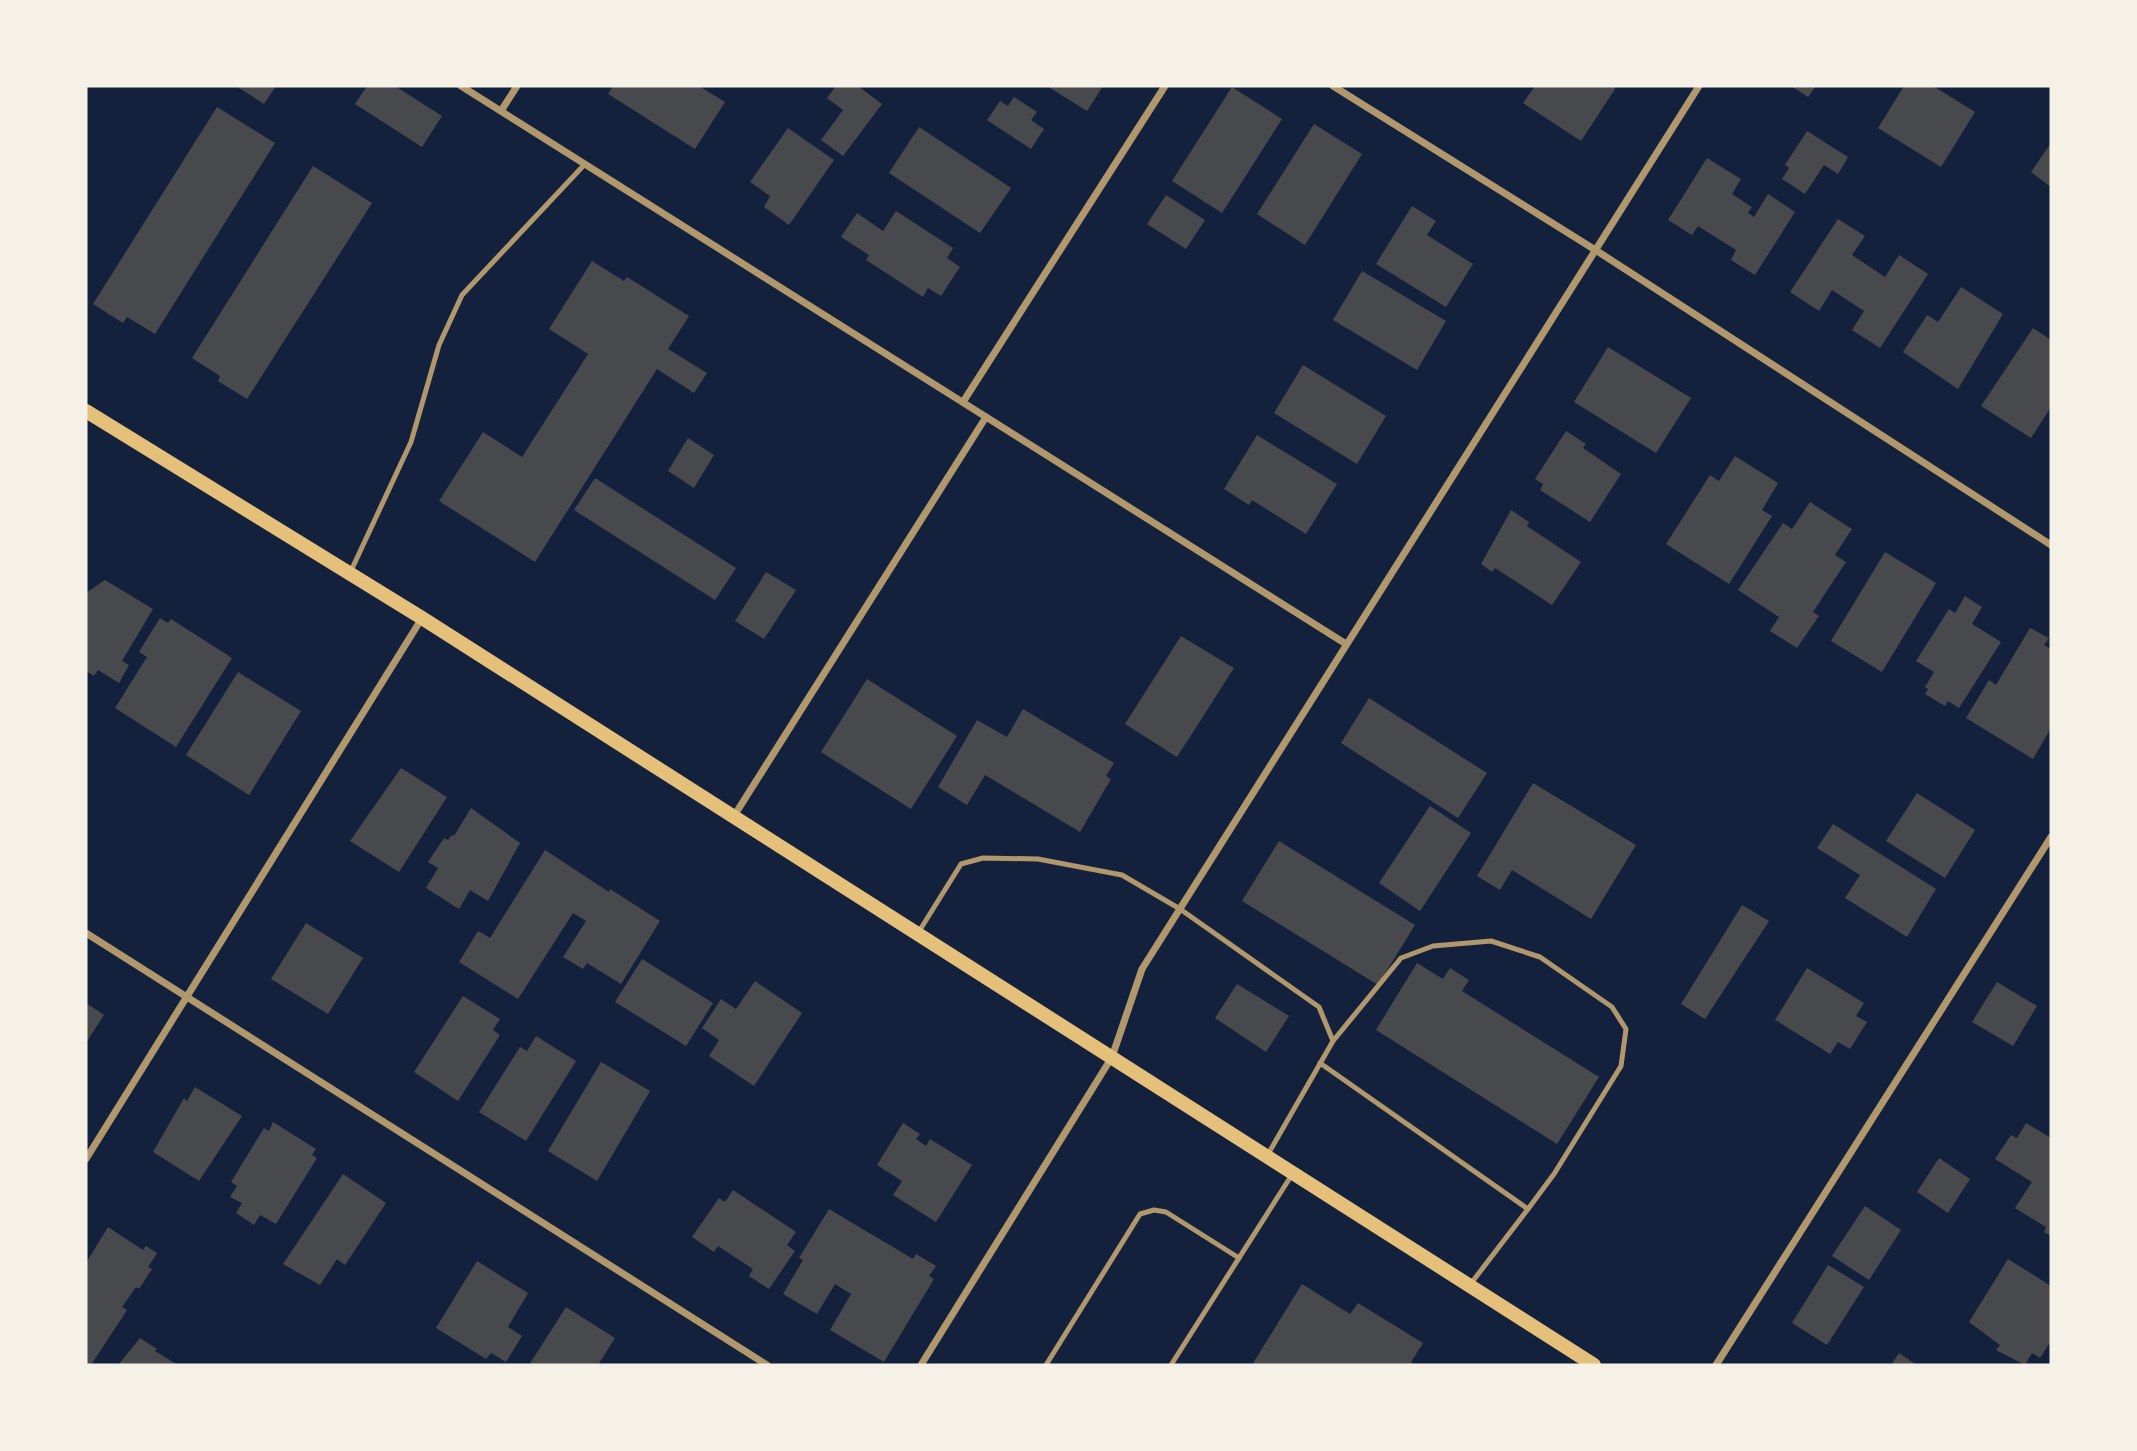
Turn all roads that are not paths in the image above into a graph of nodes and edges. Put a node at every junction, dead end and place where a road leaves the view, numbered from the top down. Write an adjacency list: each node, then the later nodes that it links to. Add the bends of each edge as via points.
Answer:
1 (461, 86): 6 (street)
2 (517, 86): 6 (street)
3 (1165, 86): 9 (street)
4 (1333, 86): 8 (street)
5 (1699, 86): 8 (street)
6 (500, 111): 7 (street)
7 (584, 164): 9 (street); 13 (lane, via 462,295 439,345 411,442)
8 (1597, 251): 12 (street); 15 (street)
9 (963, 402): 11 (street)
10 (86, 411): 13 (main road)
11 (986, 417): 15 (street); 16 (street)
12 (2051, 545)
13 (350, 574): 14 (main road)
14 (422, 618): 16 (main road); 21 (street)
15 (1346, 644): 18 (street)
16 (734, 816): 20 (main road)
17 (2051, 837): 36 (street)
18 (1180, 909): 20 (lane, via 1122,875 1038,859 983,858 961,864); 22 (lane, via 1319,1007); 23 (street, via 1142,969)
19 (86, 933): 21 (street)
20 (918, 933): 23 (main road)
21 (188, 998): 26 (street); 31 (street)
22 (1333, 1041): 24 (lane); 28 (lane, via 1401,958 1433,946 1491,941 1540,957 1612,1007 1626,1029 1621,1066)
23 (1112, 1057): 25 (main road); 32 (street)
24 (1320, 1063): 25 (lane); 28 (lane)
25 (1267, 1156): 27 (main road)
26 (86, 1159)
27 (1293, 1173): 29 (lane); 30 (main road)
28 (1528, 1209): 30 (lane)
29 (1239, 1258): 33 (lane, via 1166,1212 1140,1214); 34 (lane)
30 (1469, 1286): 35 (main road)
31 (767, 1365)
32 (921, 1365)
33 (1046, 1365)
34 (1171, 1365)
35 (1594, 1365)
36 (1716, 1365)

